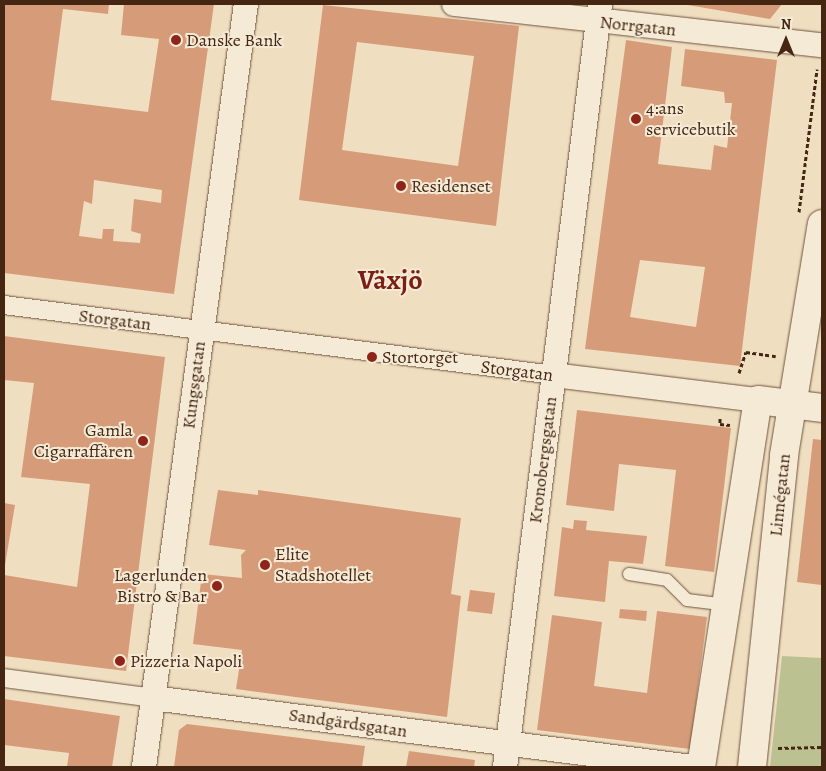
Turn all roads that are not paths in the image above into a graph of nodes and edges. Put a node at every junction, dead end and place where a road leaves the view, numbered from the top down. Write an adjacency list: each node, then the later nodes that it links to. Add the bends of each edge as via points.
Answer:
1 (246, 4): 7 (street, Kungsgatan)
2 (454, 4): 3 (street, Norrgatan)
3 (599, 13): 4 (street, Norrgatan); 8 (street, Kronobergsgatan)
4 (821, 45)
5 (810, 222): 10 (street, Linnégatan)
6 (4, 306): 7 (street, Storgatan)
7 (201, 331): 8 (street, Storgatan); 15 (street, Kungsgatan)
8 (554, 375): 9 (street, Storgatan); 16 (street, Kronobergsgatan)
9 (758, 400): 10 (street, Storgatan); 13 (street, Linnégatan)
10 (791, 404): 11 (street, Storgatan); 17 (street, Linnégatan)
11 (822, 408)
12 (628, 574): 13 (lane, via 667,580 687,600)
13 (725, 605): 20 (street, Linnégatan)
14 (4, 678): 15 (street, Sandgärdsgatan)
15 (153, 698): 16 (street, Sandgärdsgatan); 18 (street, Kungsgatan)
16 (506, 756): 19 (street, Sandgärdsgatan)
17 (753, 758)
18 (144, 767)
19 (692, 767)
20 (701, 767)

